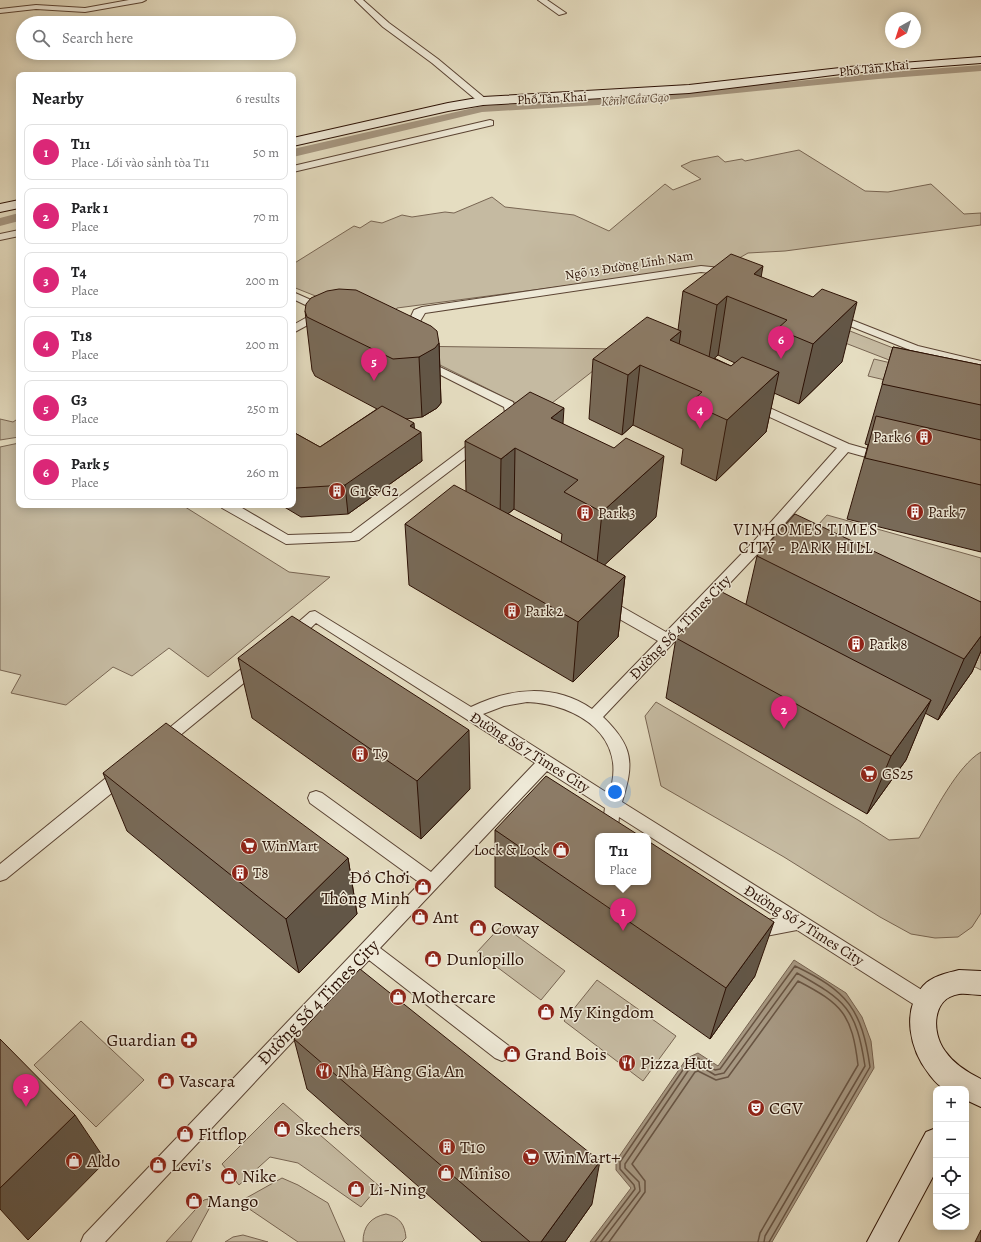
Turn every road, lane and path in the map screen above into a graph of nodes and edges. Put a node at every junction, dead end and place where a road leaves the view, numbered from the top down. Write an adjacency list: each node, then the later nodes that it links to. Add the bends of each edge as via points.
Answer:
1 (142, 0): 4 (street, via 85,10 36,7)
2 (359, 0): 7 (street, via 386,25)
3 (542, 0): 5 (street)
4 (0, 11)
5 (562, 13)
6 (981, 60): 7 (street, Phố Tân Khai, via 865,68 689,89)
7 (483, 101): 9 (street, Phố Tân Khai)
8 (490, 123): 10 (street)
9 (296, 141)
10 (296, 168)
11 (16, 205): 12 (street)
12 (0, 208)
13 (16, 234): 14 (street)
14 (0, 237)
15 (742, 279): 20 (street, Ngõ 13 Đường Lĩnh Nam, via 721,271 701,269 422,310 418,312 412,326 403,328)
16 (296, 296): 17 (street)
17 (326, 310): 19 (street, via 330,316); 21 (street)
18 (825, 313): 23 (street, via 914,348)
19 (338, 315)
20 (390, 325)
21 (296, 328)
22 (413, 357): 27 (street, via 509,405 512,418 354,537 286,540)
23 (981, 364)
24 (746, 401): 25 (street)
25 (845, 447): 26 (street); 29 (street, Đường Số 4 Times City, via 759,544 696,621)
26 (898, 462)
27 (233, 508)
28 (593, 598): 29 (street)
29 (669, 640): 31 (street, Đường Số 4 Times City)
30 (470, 714): 31 (street, via 496,701 528,696 560,700); 32 (street, Đường Số 7 Times City, via 315,616); 33 (street, Đường Số 7 Times City)
31 (594, 717): 36 (street, via 609,732 620,756 622,781)
32 (150, 752)
33 (545, 762): 36 (street, Đường Số 7 Times City); 39 (street, Đường Số 4 Times City)
34 (131, 767): 38 (street)
35 (316, 798): 39 (street)
36 (614, 805): 37 (street); 40 (street, Đường Số 7 Times City)
37 (609, 833)
38 (0, 874)
39 (432, 882): 42 (street, Đường Số 4 Times City)
40 (799, 922): 41 (street); 44 (street, Đường Số 7 Times City)
41 (742, 933)
42 (368, 949): 45 (street); 48 (street, Đường Số 4 Times City)
43 (981, 983): 44 (street, via 959,982 940,989)
44 (927, 1003): 46 (street, via 922,1018 928,1048 944,1070)
45 (502, 1052)
46 (964, 1086)
47 (933, 1148): 49 (street)
48 (91, 1242)
49 (882, 1242)

